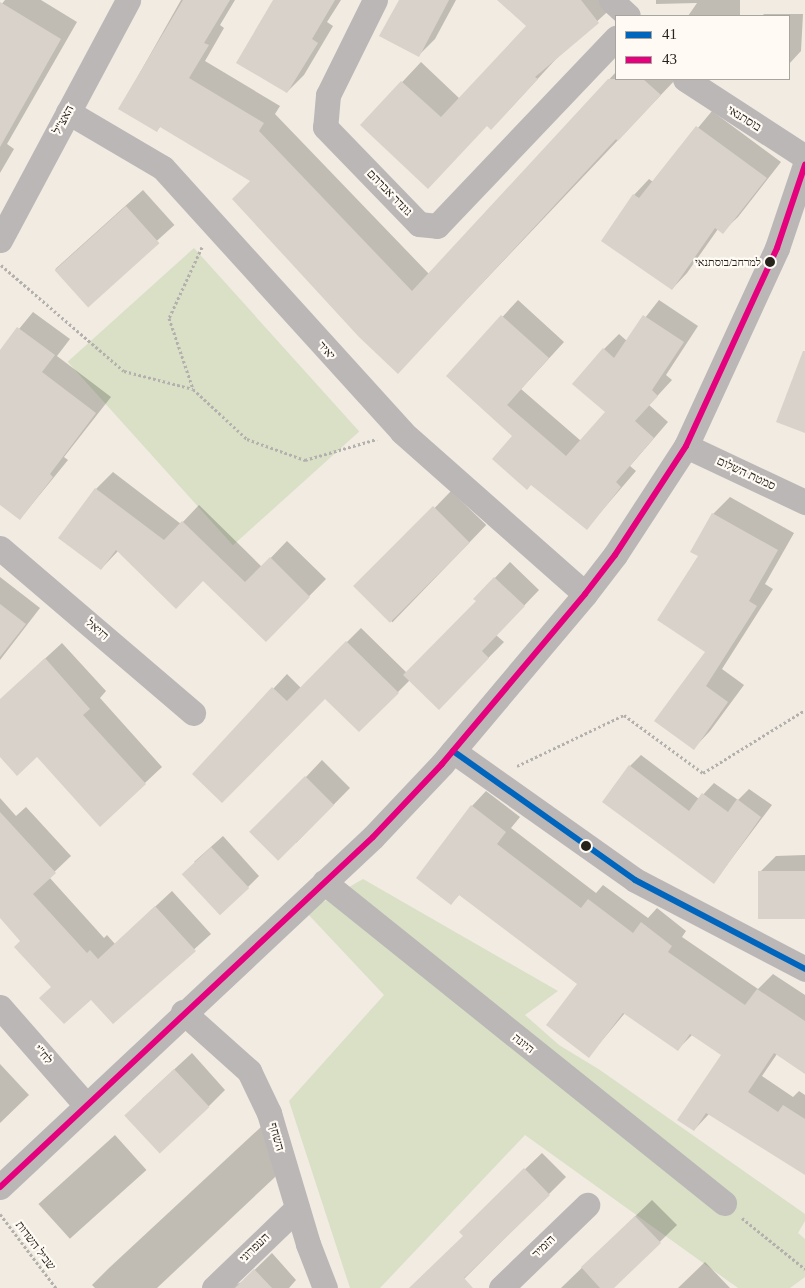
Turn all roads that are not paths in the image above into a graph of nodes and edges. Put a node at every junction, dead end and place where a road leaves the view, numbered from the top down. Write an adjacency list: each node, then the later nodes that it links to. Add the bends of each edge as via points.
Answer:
1 (128, 0): 7 (street, האצ"ל)
2 (375, 0): 5 (street, גונדר אברהם, via 328,95 325,128 419,224 438,226)
3 (610, 0): 4 (street)
4 (627, 15)
5 (615, 39)
6 (687, 80): 8 (street, בוסתנאי)
7 (68, 112): 10 (street, האצ"ל); 14 (street, יאיר, via 163,168 402,432)
8 (805, 157)
9 (805, 165): 11 (street, via 777,248)
10 (0, 240)
11 (686, 446): 12 (street, סמטת השלום); 14 (street)
12 (805, 502)
13 (0, 548): 15 (street, רזיאל)
14 (586, 594): 16 (street)
15 (193, 713)
16 (454, 751): 17 (street, via 373,837); 18 (street, via 635,880)
17 (324, 882): 20 (street); 23 (street, היונה)
18 (805, 969)
19 (0, 1006): 21 (street, לח"י)
20 (183, 1012): 21 (street); 25 (street, השחף, via 249,1071 269,1113)
21 (85, 1104): 22 (street)
22 (0, 1187)
23 (724, 1203)
24 (588, 1205): 28 (street, הזמיר)
25 (297, 1208): 26 (street, העפרוני); 27 (street, השחף)
26 (214, 1288)
27 (325, 1288)
28 (501, 1288)

